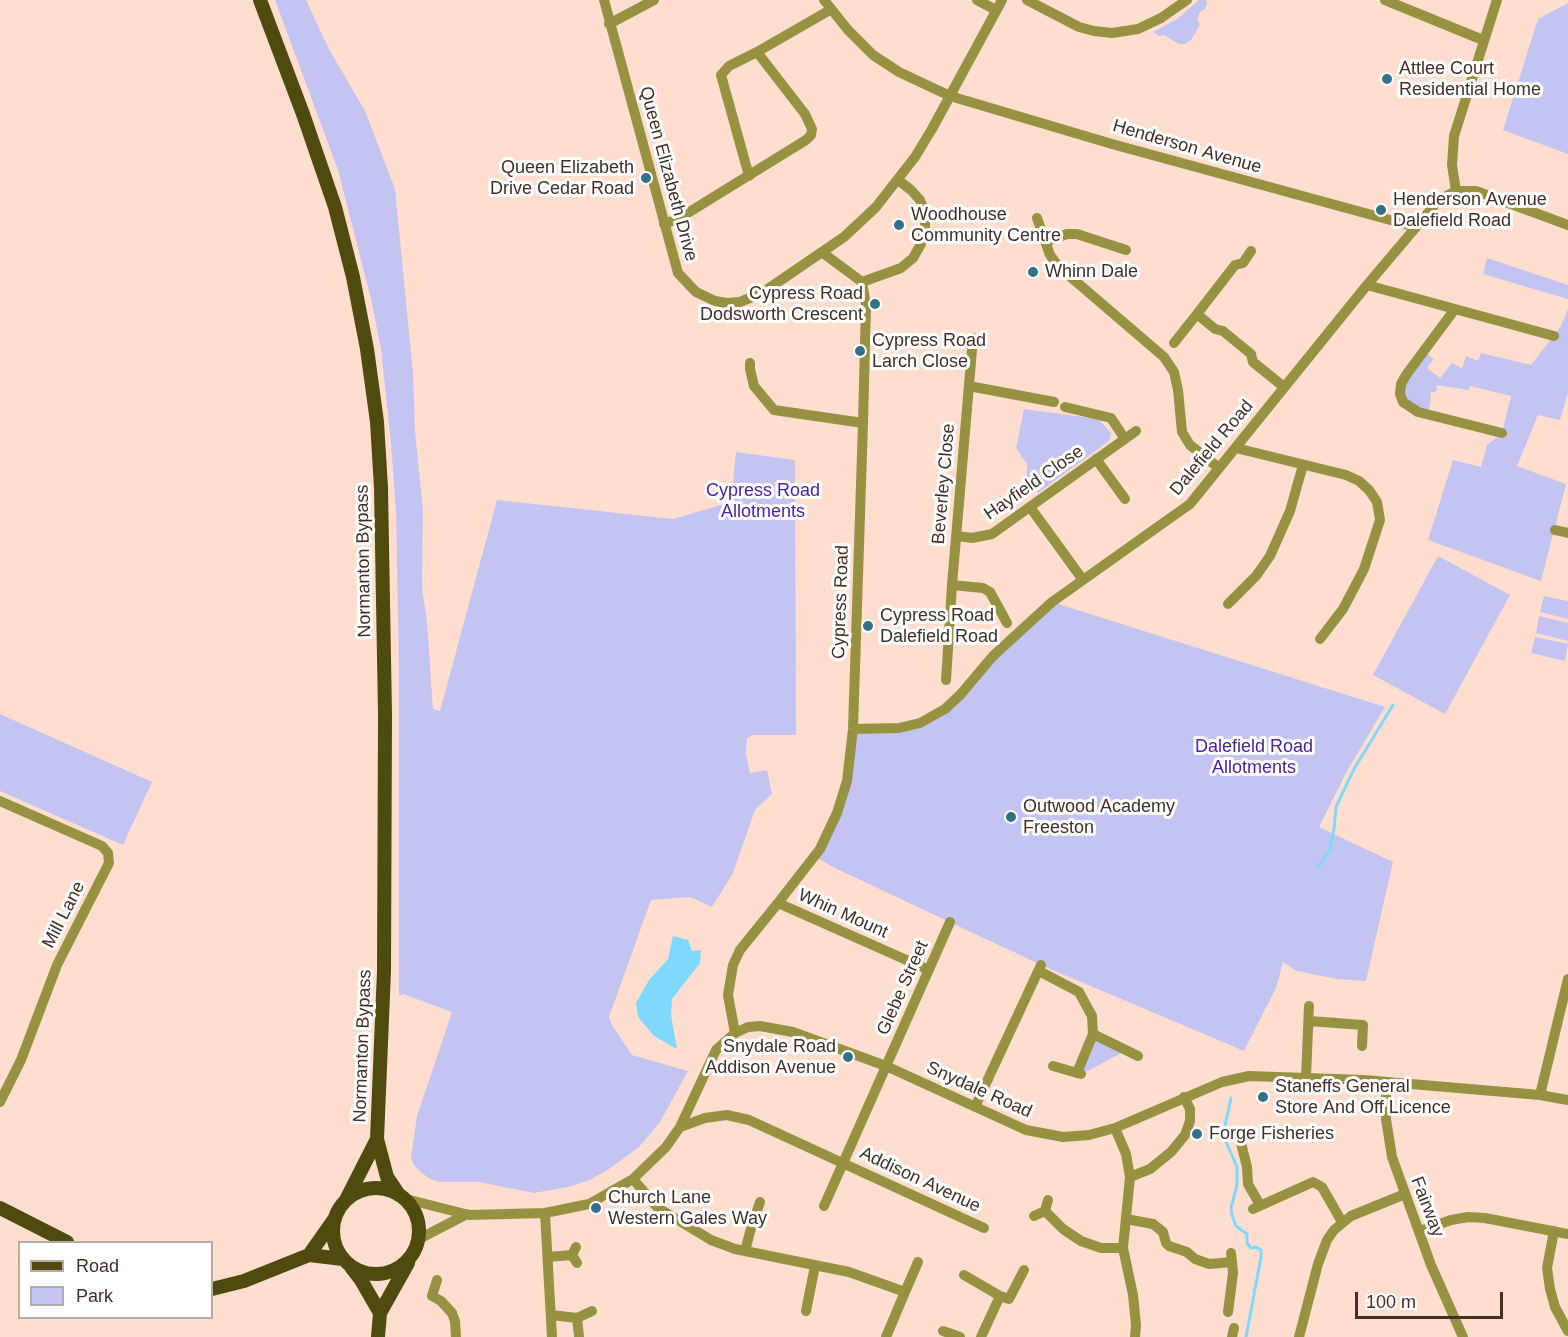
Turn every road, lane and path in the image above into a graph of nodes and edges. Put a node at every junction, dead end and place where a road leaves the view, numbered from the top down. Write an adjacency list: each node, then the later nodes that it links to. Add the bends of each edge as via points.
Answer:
1 (260, 0): 81 (main road, Normanton Bypass, via 334,207 353,277 377,422 385,714 384,982)
2 (604, 0): 12 (street, Queen Elizabeth Drive)
3 (654, 0): 12 (street)
4 (824, 0): 11 (street, Henderson Avenue)
5 (977, 0): 10 (street)
6 (1027, 0): 7 (street, via 1079,27 1112,33 1138,29)
7 (1187, 0)
8 (1386, 0): 13 (street)
9 (1497, 0): 13 (street)
10 (999, 5): 15 (street, Queen Elizabeth Drive)
11 (831, 10): 14 (street); 15 (street, Henderson Avenue, via 873,55)
12 (609, 24): 20 (street, Queen Elizabeth Drive)
13 (1483, 40): 18 (street, via 1454,136 1452,165)
14 (757, 52): 16 (street, via 729,66 721,75); 16 (street, via 805,114 812,129 806,141)
15 (950, 96): 17 (street, Queen Elizabeth Drive); 22 (street, Henderson Avenue)
16 (749, 176): 20 (street)
17 (898, 180): 26 (street, Queen Elizabeth Drive, via 864,219); 27 (street, via 920,200 925,213 921,244 901,268)
18 (1456, 191): 21 (street, via 1486,193); 22 (street, Dalefield Road, via 1432,207)
19 (1037, 218): 23 (street)
20 (664, 224): 26 (street, Queen Elizabeth Drive, via 678,273 696,292 715,301 751,299)
21 (1568, 225)
22 (1416, 227): 28 (street, Dalefield Road)
23 (1045, 242): 24 (street, via 1077,234); 46 (street, via 1059,267 1164,357 1174,372 1182,432 1190,445)
24 (1126, 250)
25 (1251, 251): 30 (street)
26 (822, 253): 27 (street)
27 (862, 282): 39 (street, Cypress Road, via 866,305)
28 (1367, 285): 29 (street); 36 (street, Dalefield Road)
29 (1455, 309): 31 (street); 41 (street, via 1406,375 1401,384 1403,402 1418,412)
30 (1197, 314): 33 (street); 36 (street, via 1251,354 1254,362)
31 (1554, 336)
32 (973, 338): 35 (street, Beverley Close)
33 (1174, 343)
34 (750, 363): 39 (street, via 754,386 774,410)
35 (969, 386): 37 (street); 51 (street, Beverley Close)
36 (1284, 387): 43 (street, Dalefield Road)
37 (1054, 402)
38 (1065, 407): 42 (street, via 1111,418)
39 (863, 423): 58 (street, Cypress Road)
40 (1136, 431): 42 (street, Hayfield Close)
41 (1502, 434)
42 (1125, 439): 44 (street, Hayfield Close)
43 (1236, 448): 45 (street); 46 (street, Dalefield Road)
44 (1096, 459): 47 (street); 48 (street, Hayfield Close)
45 (1303, 465): 54 (street, via 1290,511 1270,556); 56 (street, via 1359,481 1377,502 1380,520 1354,589)
46 (1219, 468): 52 (street, Dalefield Road, via 1190,504)
47 (1124, 491)
48 (1030, 507): 51 (street, Hayfield Close, via 992,534); 52 (street)
49 (1555, 530): 50 (street)
50 (1568, 533)
51 (957, 536): 53 (street, Beverley Close)
52 (1083, 580): 58 (street, Dalefield Road, via 1006,643 945,710 899,728)
53 (952, 585): 55 (street, via 990,592); 57 (street, Beverley Close)
54 (1228, 604)
55 (1007, 623)
56 (1320, 639)
57 (946, 680)
58 (853, 729): 60 (street, Cypress Road, via 847,781 837,813 815,857)
59 (0, 801): 77 (street, Mill Lane, via 102,846 109,863 57,965 21,1060)
60 (778, 903): 62 (street, Whin Mount); 66 (street, Whin Mount, via 733,964 728,994)
61 (950, 922): 62 (street, Glebe Street)
62 (929, 970): 70 (street, Glebe Street)
63 (1568, 979): 74 (street)
64 (1309, 1006): 65 (street)
65 (1309, 1021): 68 (street, via 1364,1025); 72 (street)
66 (735, 1033): 70 (street, Snydale Road, via 748,1027 781,1029); 79 (street, via 716,1050)
67 (1093, 1034): 69 (street); 71 (street, via 1079,1073); 78 (street, via 1092,1016 1079,992 1040,968)
68 (1362, 1046)
69 (1132, 1057)
70 (886, 1066): 78 (street, Snydale Road); 83 (street, Addison Avenue)
71 (1053, 1066)
72 (1306, 1077): 73 (street, Snydale Road); 75 (street, Snydale Road, via 1249,1076)
73 (1386, 1082): 74 (street, Snydale Road); 86 (street, Fairway, via 1388,1137)
74 (1540, 1095): 76 (street, Snydale Road)
75 (1184, 1097): 80 (street, Snydale Road); 84 (street, via 1190,1109 1185,1135 1150,1169)
76 (1568, 1100)
77 (0, 1102)
78 (975, 1107): 80 (street, Snydale Road, via 1044,1135 1063,1137)
79 (680, 1127): 83 (street, Addison Avenue, via 728,1115); 85 (street, via 666,1147)
80 (1115, 1128): 84 (street)
81 (377, 1139): 87 (main road, Normanton Bypass, via 387,1177); 88 (main road, Normanton Bypass)
82 (1241, 1143): 97 (street, via 1256,1207 1313,1182 1322,1187)
83 (843, 1162): 90 (street, Addison Avenue); 98 (street, Addison Avenue)
84 (1130, 1177): 96 (street)
85 (633, 1179): 92 (street, via 589,1204); 105 (street, via 658,1208 711,1240)
86 (1405, 1194): 97 (street); 99 (street, Fairway)
87 (402, 1197): 88 (main road, via 373,1188); 93 (street); 103 (main road, via 417,1217)
88 (345, 1202): 94 (main road)
89 (760, 1202): 105 (street)
90 (824, 1206)
91 (0, 1208): 102 (main road)
92 (544, 1213): 93 (street); 108 (street)
93 (467, 1214): 103 (street)
94 (337, 1215): 106 (main road); 109 (main road, via 334,1241)
95 (1034, 1216): 104 (street, via 1046,1206 1063,1229 1081,1241 1101,1248)
96 (1126, 1219): 104 (street); 120 (street, via 1159,1227 1169,1246 1195,1259 1209,1264 1232,1257)
97 (1342, 1222): 134 (street, via 1322,1252)
98 (984, 1228)
99 (1420, 1231): 100 (street, via 1468,1216); 135 (street, Fairway)
100 (1554, 1232): 101 (street); 125 (street, via 1547,1268 1555,1307)
101 (1568, 1234)
102 (65, 1241)
103 (417, 1245): 109 (main road, via 402,1266 380,1274 357,1270); 121 (main road)
104 (1123, 1248): 133 (street, via 1134,1302)
105 (745, 1251): 111 (street)
106 (309, 1255): 109 (main road); 115 (main road)
107 (575, 1255): 108 (street)
108 (548, 1257): 122 (street)
109 (346, 1262): 121 (main road)
110 (918, 1263): 116 (street)
111 (815, 1266): 116 (street, via 862,1275); 119 (street)
112 (1024, 1270): 117 (street, via 1009,1299)
113 (964, 1275): 117 (street)
114 (437, 1280): 128 (street, via 432,1296 452,1313)
115 (213, 1289)
116 (905, 1292): 130 (street)
117 (1000, 1296): 132 (street)
118 (592, 1311): 123 (street)
119 (806, 1311)
120 (1228, 1312)
121 (380, 1313): 127 (main road)
122 (551, 1315): 123 (street); 129 (street)
123 (577, 1318): 126 (street)
124 (943, 1331): 131 (street)
125 (1568, 1331)
126 (579, 1336)
127 (378, 1337)
128 (456, 1337)
129 (552, 1337)
130 (886, 1337)
131 (960, 1337)
132 (981, 1337)
133 (1135, 1337)
134 (1299, 1337)
135 (1463, 1337)

